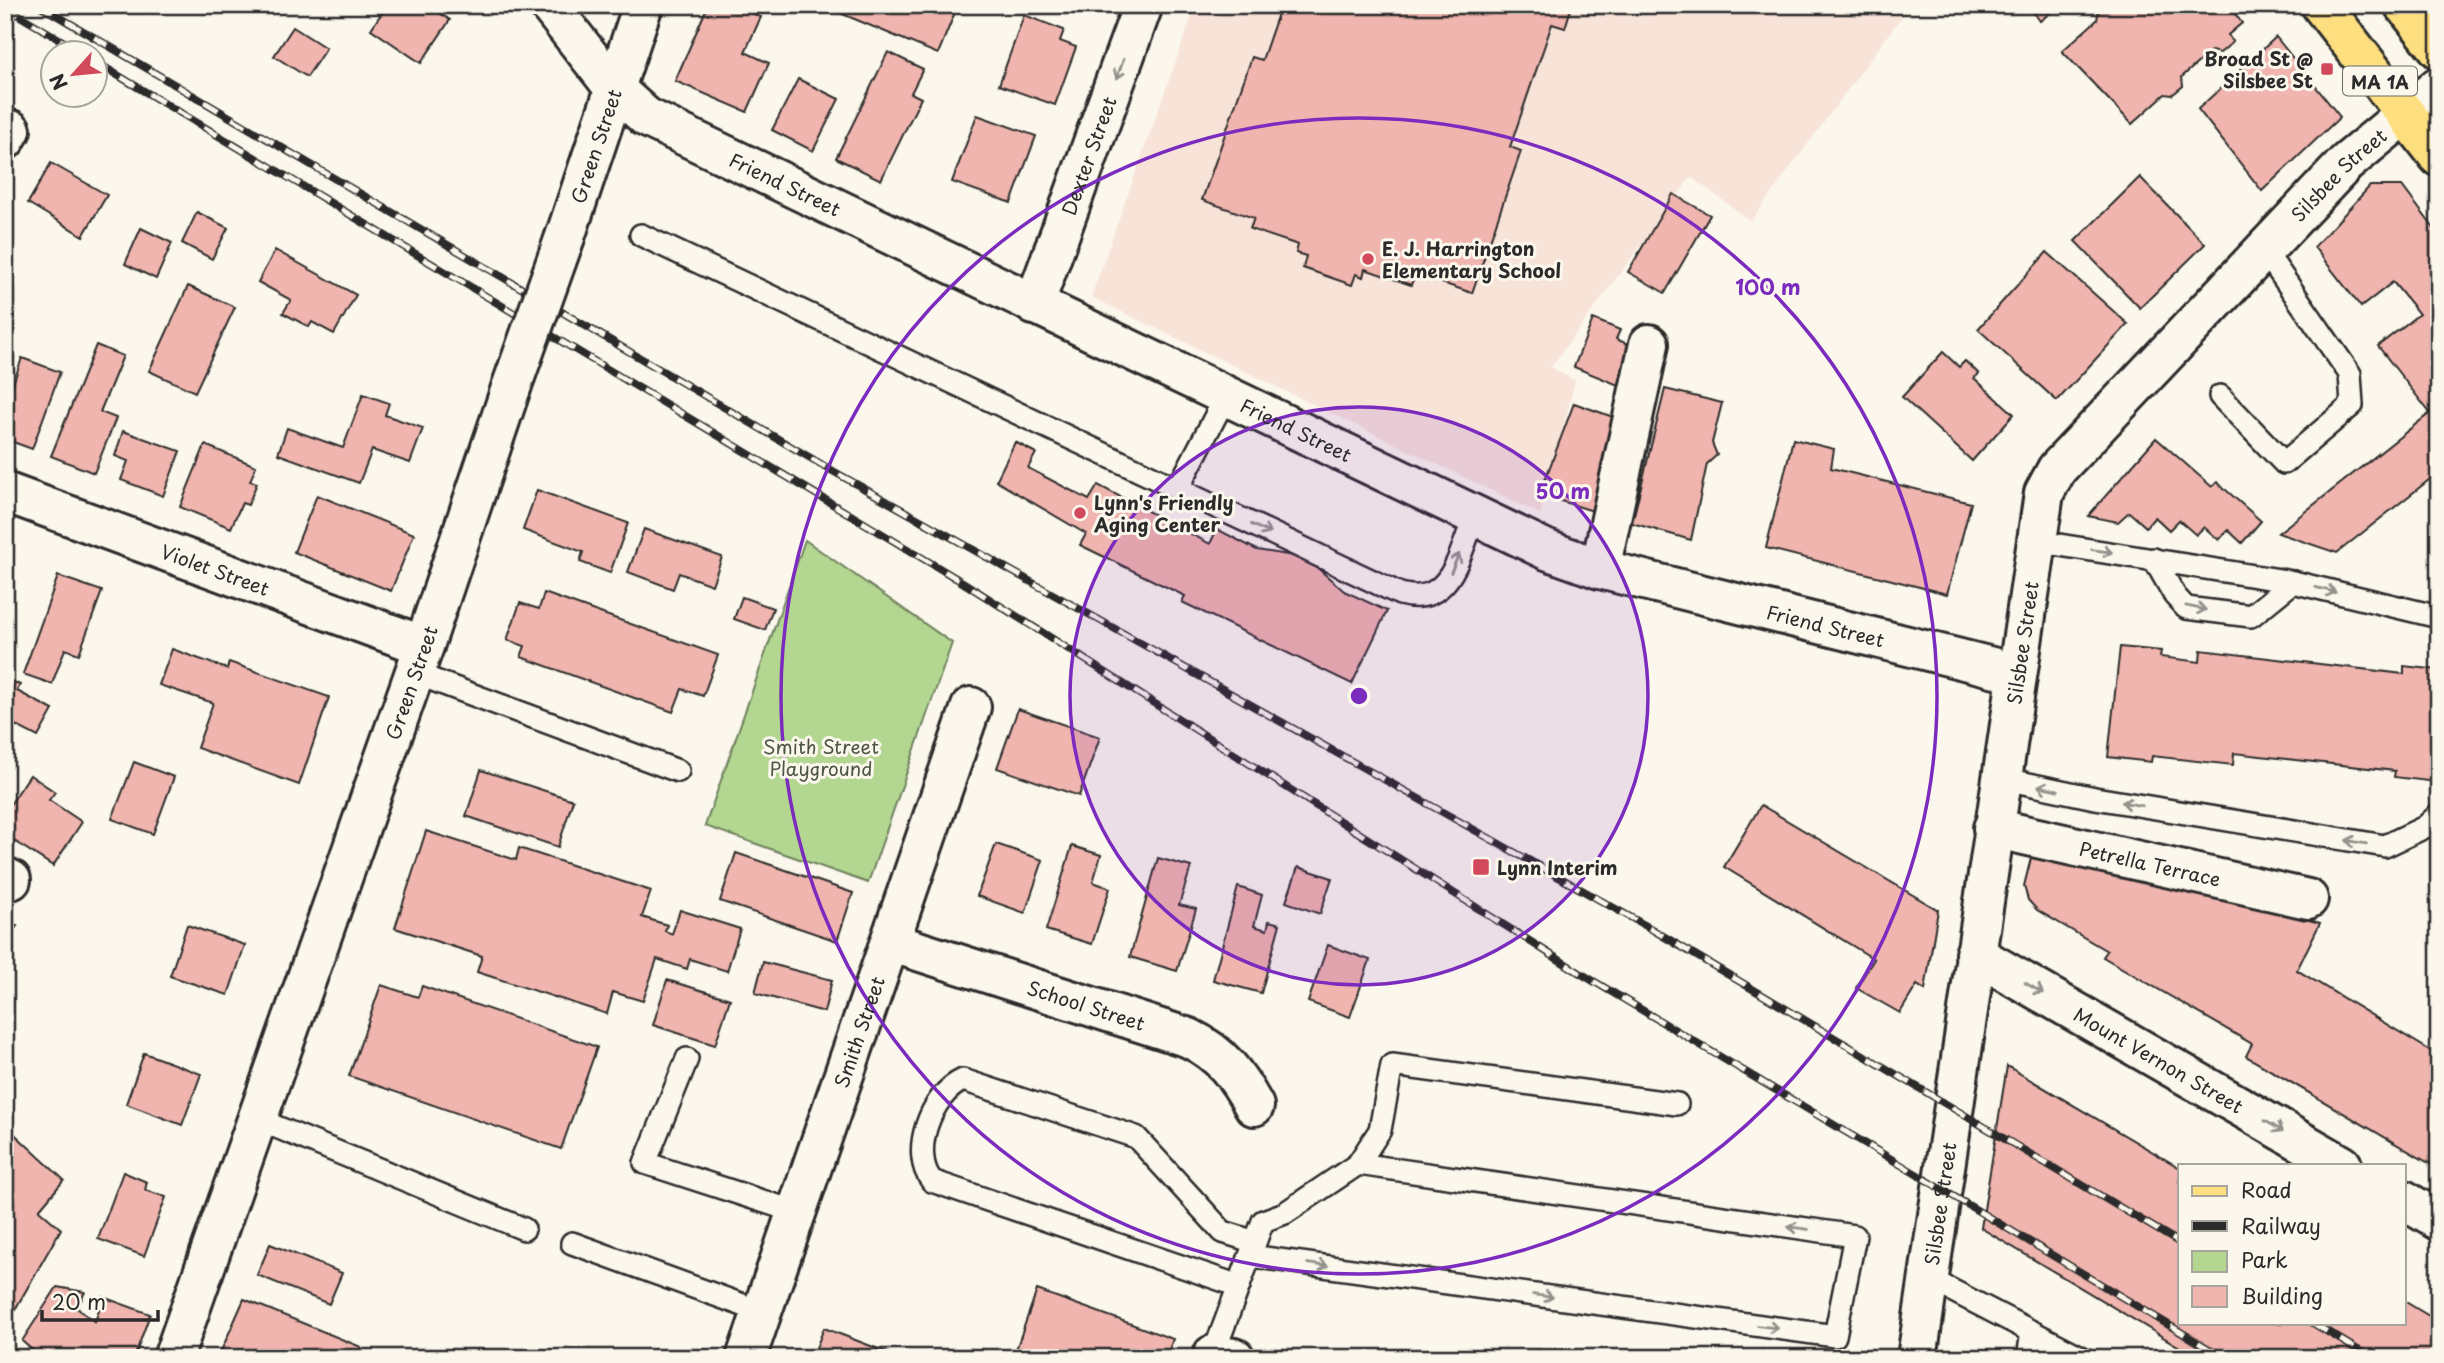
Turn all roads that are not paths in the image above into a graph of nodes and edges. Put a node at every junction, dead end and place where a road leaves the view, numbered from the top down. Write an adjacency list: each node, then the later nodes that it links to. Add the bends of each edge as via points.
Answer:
1 (549, 5): 10 (street, Friend Street)
2 (643, 5): 10 (street, Green Street)
3 (1143, 5): 15 (street, Dexter Street, one-way to 15)
4 (2321, 5): 11 (main road, MA 1A)
5 (2404, 5): 8 (main road, MA 1A)
6 (2428, 5): 7 (street)
7 (2439, 31)
8 (2439, 49)
9 (2439, 86): 11 (street, Silsbee Street)
10 (614, 89): 15 (street, Friend Street, via 646,117); 27 (street, Green Street, bridge)
11 (2404, 113): 12 (main road, MA 1A); 14 (street, Silsbee Street, via 2346,163)
12 (2439, 157)
13 (641, 235): 19 (lane)
14 (2263, 250): 18 (lane, via 2350,374 2352,405 2284,463); 22 (street, Silsbee Street, via 2057,469 2044,493)
15 (1034, 305): 17 (street, Friend Street)
16 (1649, 344): 24 (street)
17 (1226, 396): 19 (lane); 21 (street, Friend Street)
18 (2220, 396)
19 (1177, 490): 21 (lane, one-way to 21, via 1419,600 1446,583)
20 (5, 492): 27 (street, Violet Street)
21 (1475, 516): 24 (street, Friend Street, via 1546,550)
22 (2034, 541): 23 (lane, one-way to 23); 28 (street, Silsbee Street)
23 (2154, 559): 25 (lane); 25 (lane, one-way to 25, via 2186,608 2251,616)
24 (1600, 569): 28 (street, Friend Street)
25 (2293, 582): 26 (lane, one-way to 26)
26 (2439, 617)
27 (419, 660): 30 (lane); 40 (street, Green Street)
28 (2016, 673): 31 (street, Silsbee Street)
29 (971, 707): 35 (street, Smith Street)
30 (678, 771)
31 (2000, 778): 32 (lane, one-way to 31, via 2425,827 2385,846); 33 (street, Silsbee Street)
32 (2439, 814)
33 (1993, 828): 34 (street, Petrella Terrace); 36 (street, Silsbee Street)
34 (2308, 899)
35 (890, 942): 39 (street, School Street, via 1189,1038 1228,1064); 44 (street, Smith Street)
36 (1975, 954): 42 (street, Mount Vernon Street, one-way to 42); 49 (street, Silsbee Street)
37 (687, 1059): 44 (lane, via 645,1163)
38 (1677, 1104): 41 (lane, via 1392,1065 1380,1130)
39 (1254, 1106)
40 (257, 1119): 46 (lane); 54 (street, Green Street)
41 (1358, 1164): 48 (lane, via 1285,1213 1264,1221); 48 (lane, one-way to 41, via 1835,1336 1855,1236)
42 (2341, 1164)
43 (2406, 1201): 45 (street)
44 (796, 1212): 51 (street, Smith Street)
45 (2439, 1221)
46 (524, 1229)
47 (572, 1243): 51 (lane)
48 (1253, 1249): 50 (lane); 50 (lane, via 1223,1232 1136,1137 963,1080 937,1100 920,1152 932,1181)
49 (1928, 1278): 52 (lane); 56 (street, Silsbee Street)
50 (1239, 1286): 53 (lane)
51 (762, 1312): 55 (street, Smith Street)
52 (2032, 1332): 57 (lane); 58 (lane)
53 (1220, 1357)
54 (173, 1358)
55 (746, 1358)
56 (1917, 1358)
57 (2028, 1358)
58 (2083, 1358)

